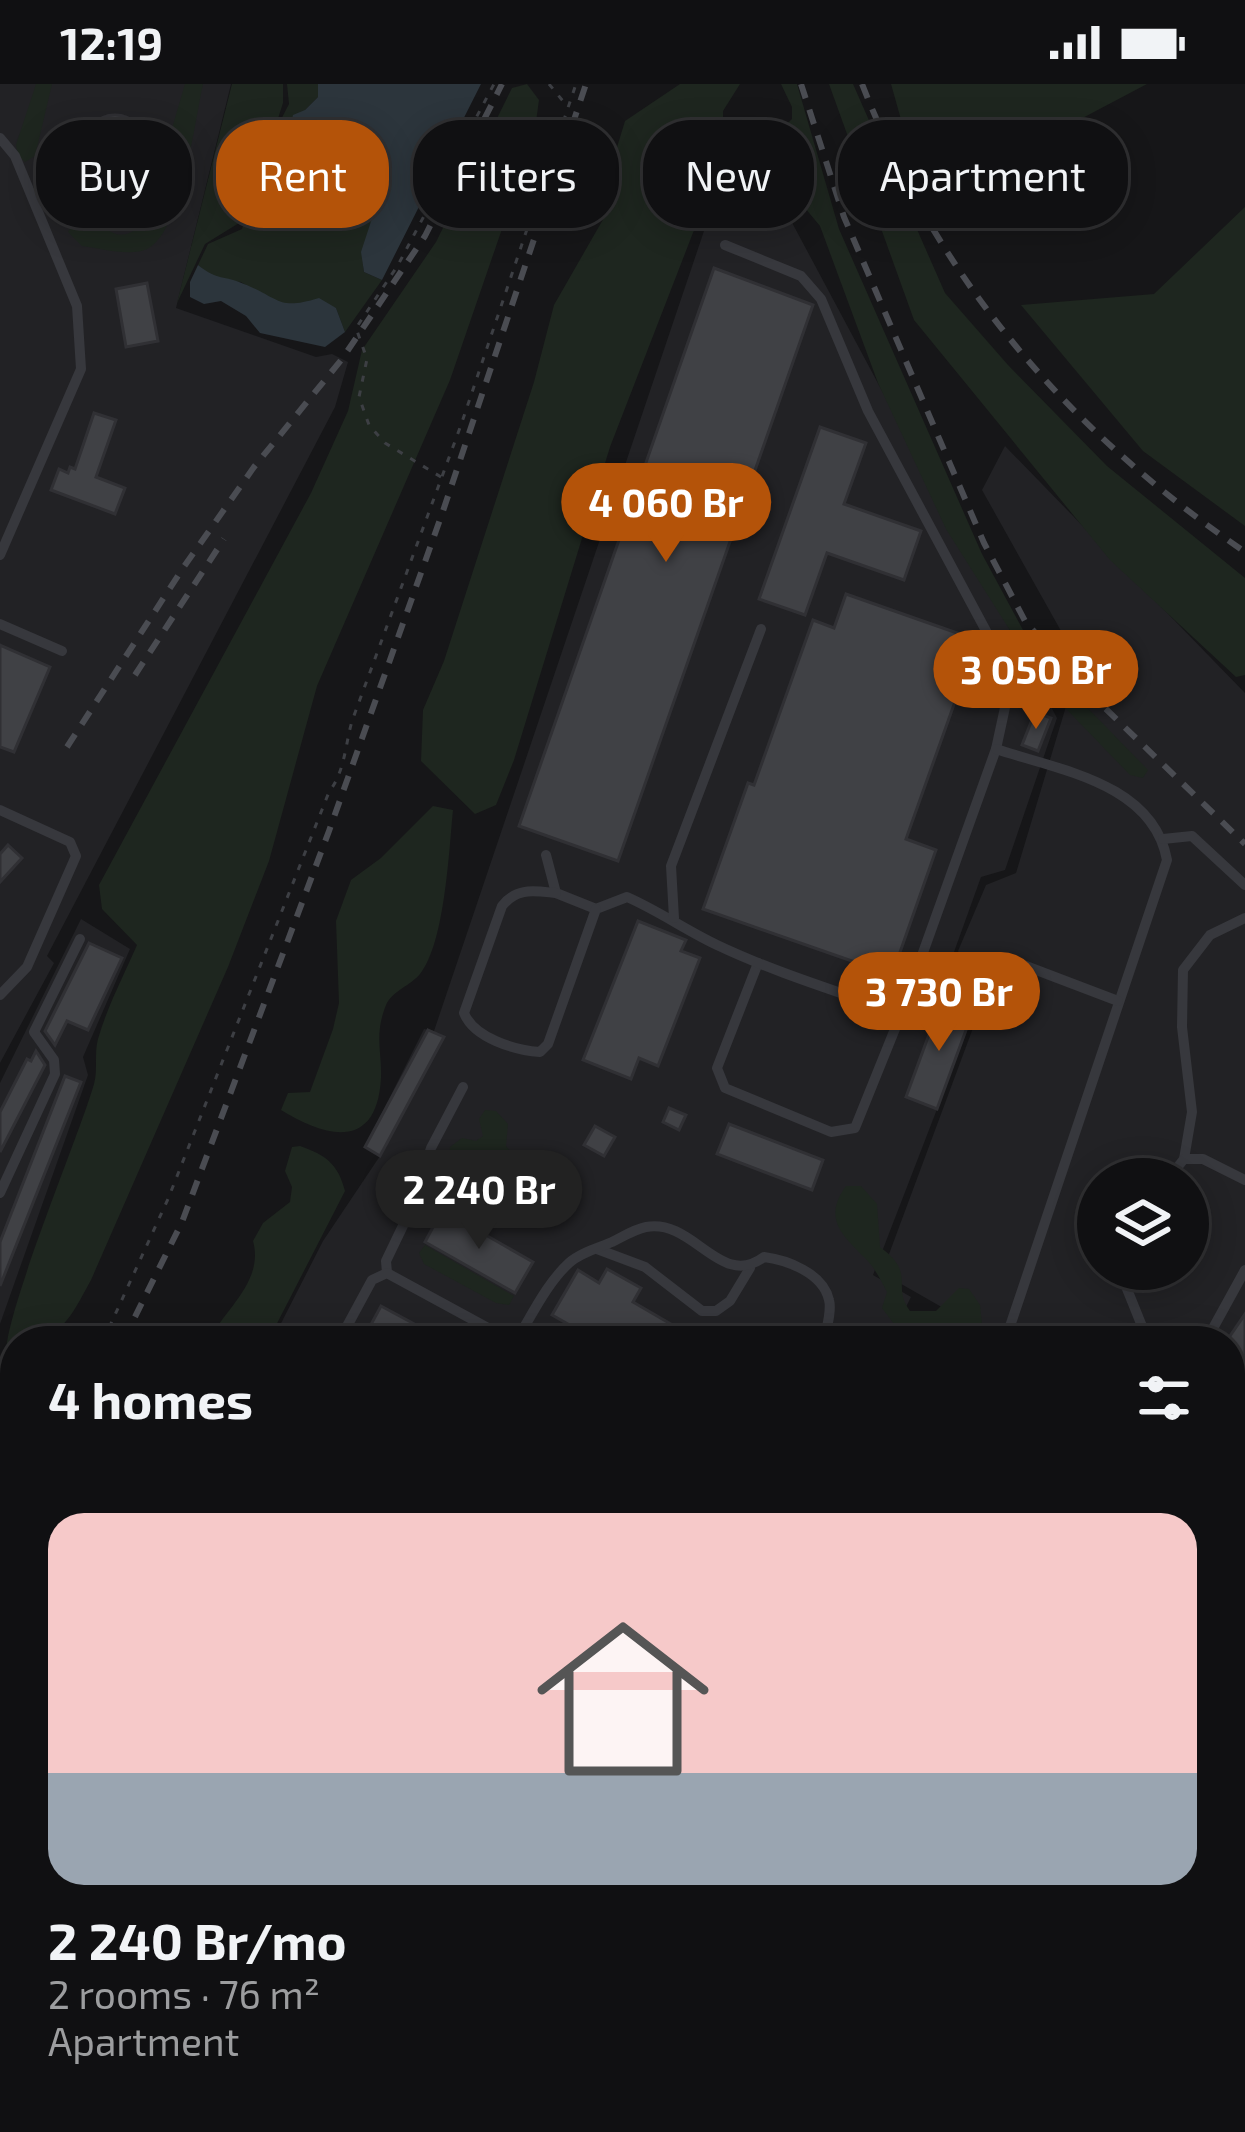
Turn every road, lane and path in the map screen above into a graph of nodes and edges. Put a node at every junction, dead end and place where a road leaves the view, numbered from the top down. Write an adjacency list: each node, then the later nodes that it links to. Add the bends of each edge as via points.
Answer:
1 (494, 84): 7 (path, via 356,328 367,359 359,397 369,425)
2 (549, 84): 4 (path)
3 (576, 84): 4 (path)
4 (568, 108): 7 (path)
5 (0, 138): 8 (lane, via 15,156 77,306 81,368)
6 (725, 244): 12 (lane, via 801,276 821,299 868,411 999,655 1009,689)
7 (443, 478): 37 (path, via 352,721 344,766)
8 (0, 555)
9 (0, 624): 11 (lane)
10 (761, 629): 19 (lane, via 670,866)
11 (62, 651)
12 (996, 749): 14 (lane, via 1118,793); 26 (lane)
13 (0, 810): 24 (lane, via 70,842 76,856 27,967)
14 (1163, 839): 16 (lane, via 1192,836); 25 (lane, via 1166,860)
15 (546, 855): 17 (lane)
16 (1245, 885)
17 (556, 893): 18 (lane); 18 (lane, via 526,890 502,906 464,1013 478,1032 527,1051 548,1044)
18 (596, 908): 19 (lane, via 627,897)
19 (674, 918): 22 (lane)
20 (1245, 918): 28 (lane, via 1210,935 1183,970 1192,1112)
21 (80, 939): 31 (lane, via 34,1031 56,1074)
22 (758, 963): 26 (lane); 26 (lane, via 717,1068 725,1088 831,1132 855,1128)
23 (1018, 963): 25 (lane)
24 (0, 995)
25 (1118, 1001): 42 (lane)
26 (901, 1014)
27 (463, 1087): 35 (lane, via 431,1148)
28 (1184, 1158)
29 (1209, 1162): 30 (lane)
30 (1245, 1180)
31 (0, 1193)
32 (597, 1249): 33 (lane, via 648,1226 669,1229 735,1269); 33 (lane, via 645,1268 702,1312 730,1301); 40 (lane, via 573,1259)
33 (750, 1268): 41 (lane, via 764,1257 787,1260 816,1279 830,1300)
34 (1245, 1270): 44 (lane)
35 (387, 1273): 38 (lane, via 373,1280); 39 (lane)
36 (1128, 1290): 43 (lane)
37 (110, 1326)
38 (348, 1326)
39 (486, 1326)
40 (524, 1326)
41 (826, 1326)
42 (1010, 1326)
43 (1142, 1326)
44 (1214, 1326)

